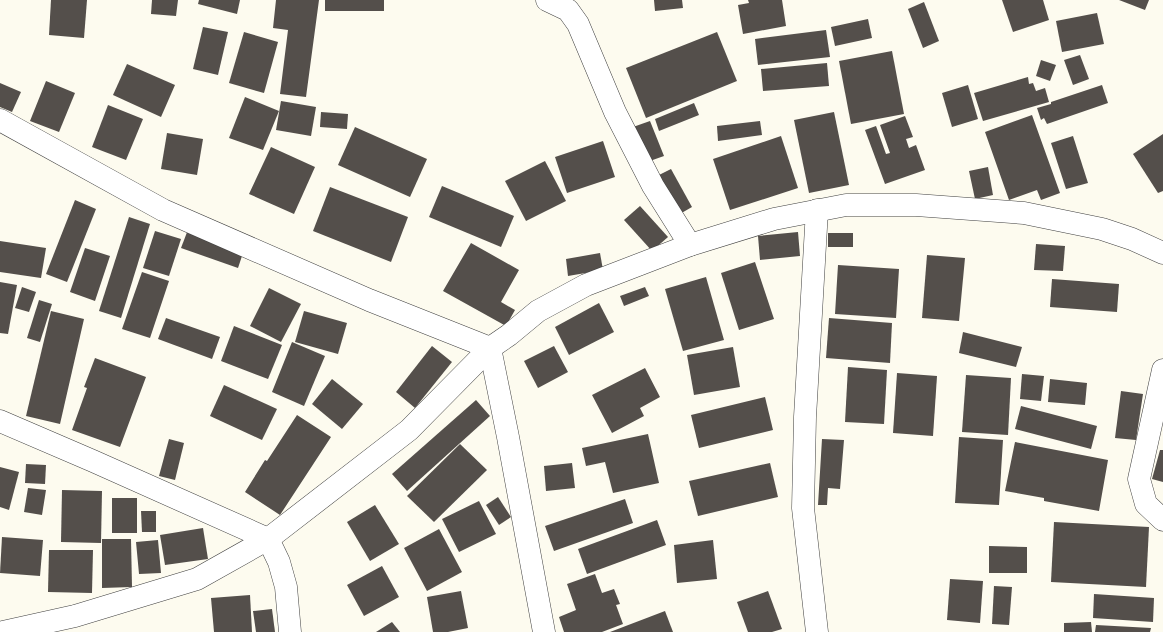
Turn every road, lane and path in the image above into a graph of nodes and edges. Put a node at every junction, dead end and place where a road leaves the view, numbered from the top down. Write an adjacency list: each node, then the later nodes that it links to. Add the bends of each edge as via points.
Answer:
1 (547, 0): 4 (street, via 568,10 578,24 615,112 649,179)
2 (0, 120): 6 (street, via 163,210 369,300)
3 (817, 210): 4 (street, via 774,219); 5 (street, via 846,205 916,205 1024,214 1102,229); 14 (street, via 805,417 803,508)
4 (690, 245): 6 (street, via 586,285 538,311)
5 (1163, 253)
6 (490, 348): 10 (street, via 409,430); 13 (street)
7 (1163, 370): 9 (street, via 1139,479 1146,504)
8 (0, 421): 10 (street)
9 (1163, 520)
10 (268, 539): 11 (street, via 197,579 75,616); 12 (street, via 279,562 286,587)
11 (3, 632)
12 (290, 632)
13 (544, 632)
14 (817, 632)

